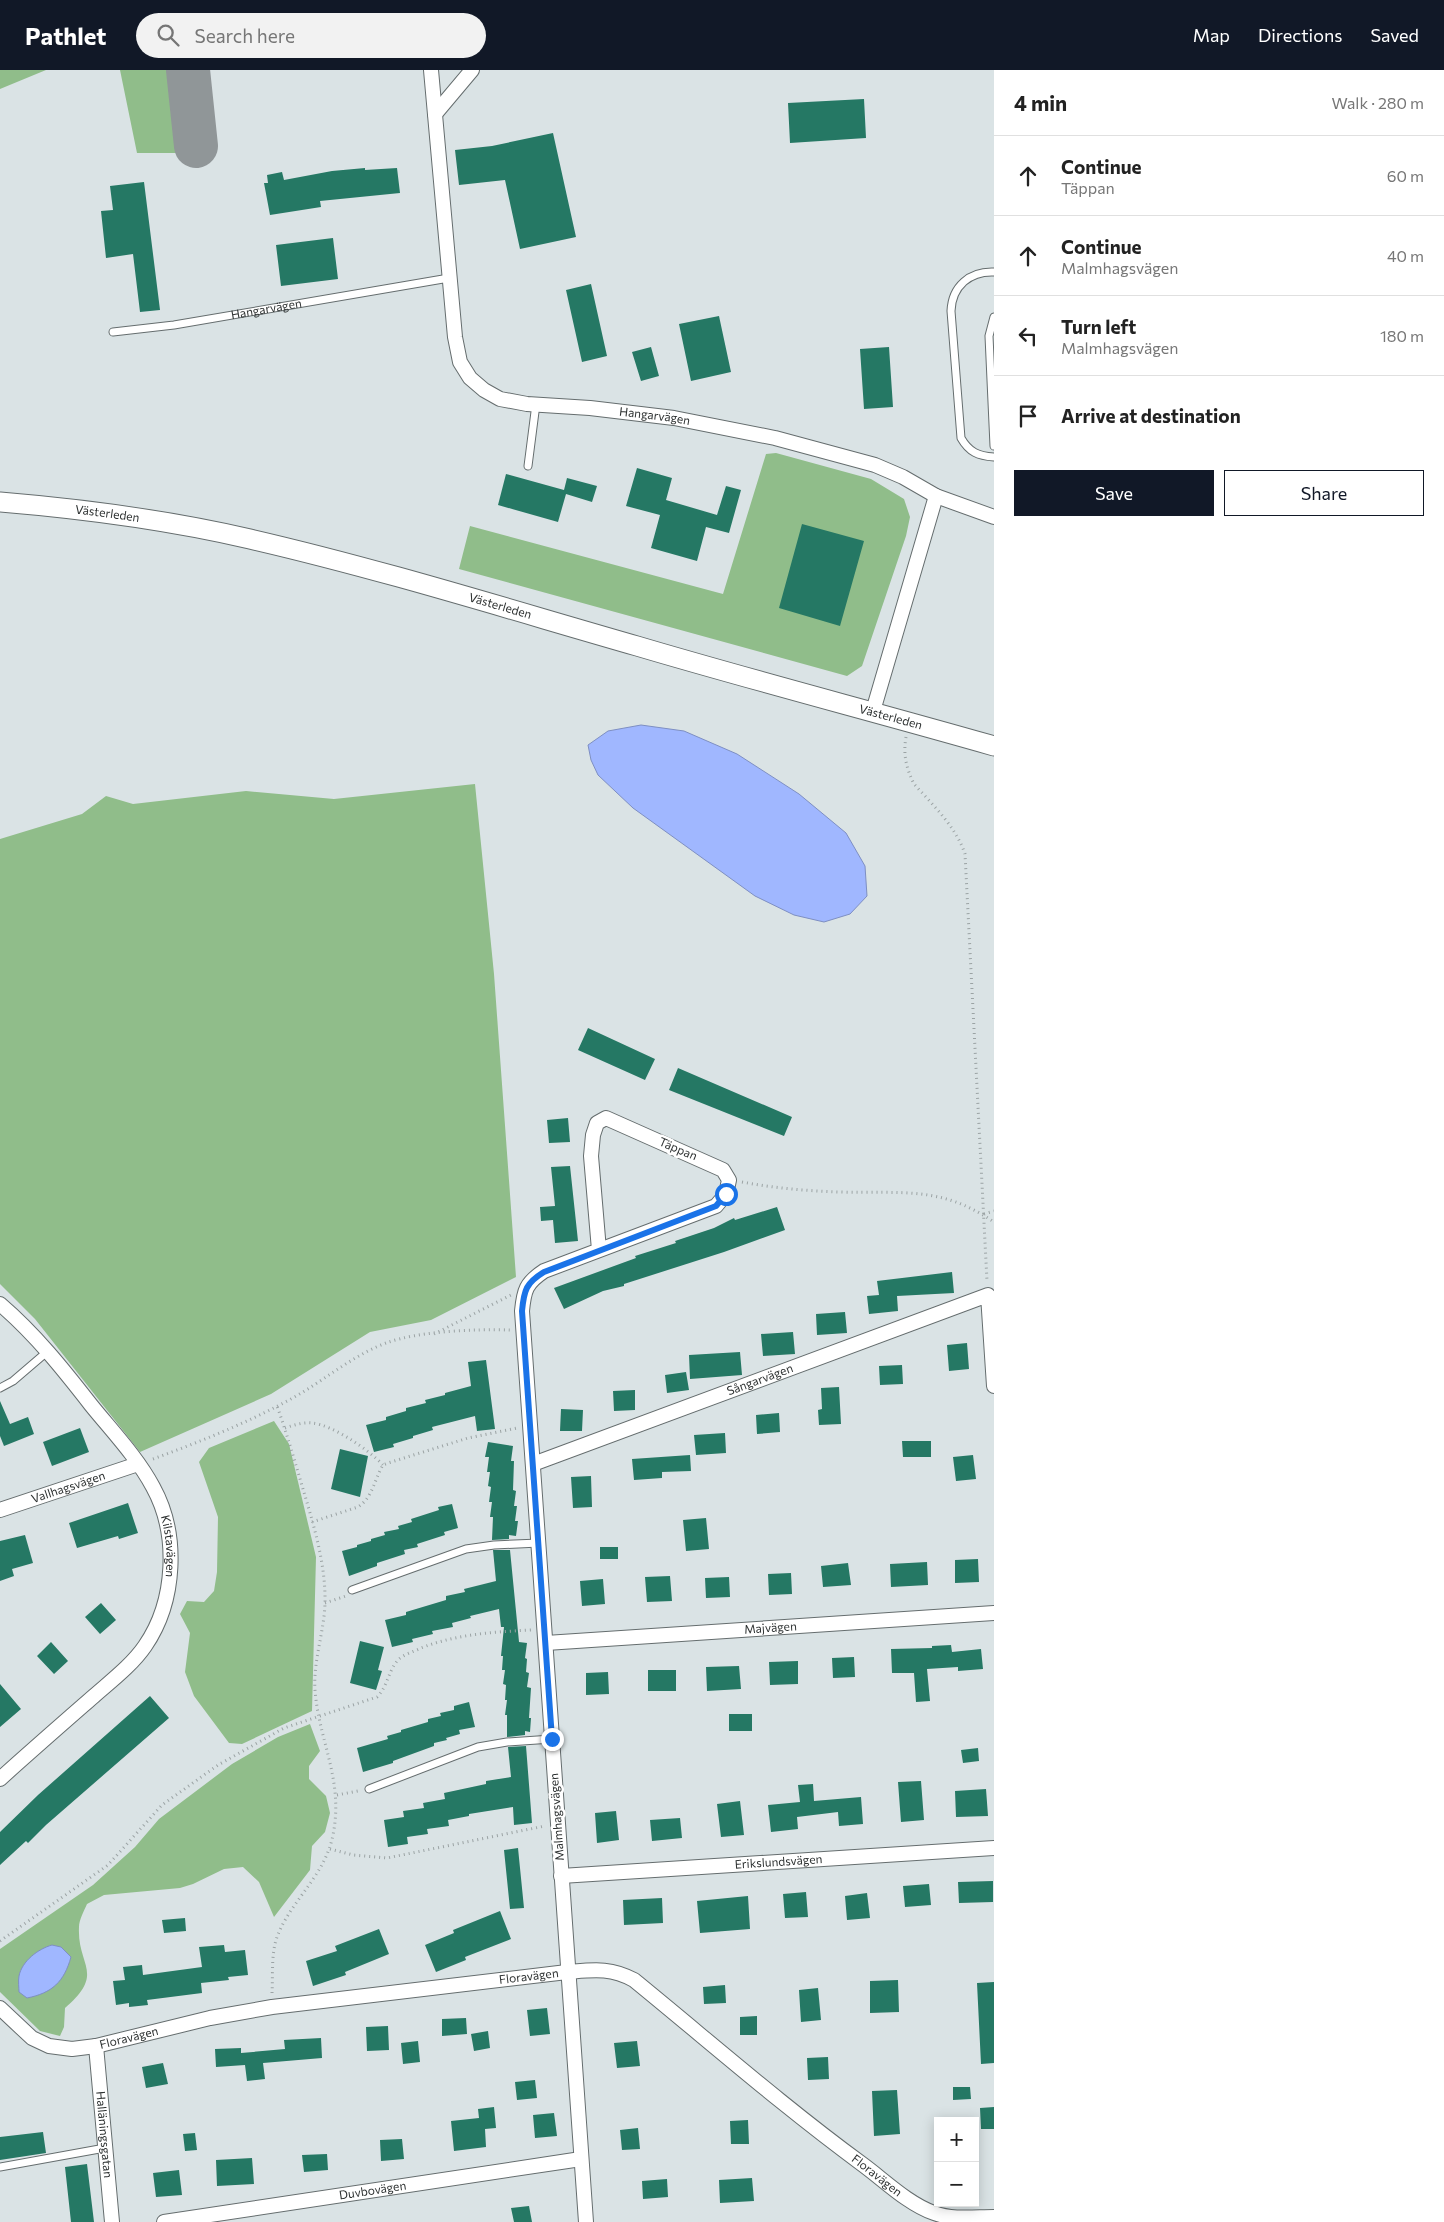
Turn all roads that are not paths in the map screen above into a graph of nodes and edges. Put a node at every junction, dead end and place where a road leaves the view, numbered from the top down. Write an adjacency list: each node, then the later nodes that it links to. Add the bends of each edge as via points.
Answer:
1 (431, 70): 3 (street, Hangarvägen)
2 (472, 70): 3 (street)
3 (435, 114): 5 (street, Hangarvägen)
4 (994, 272): 11 (lane, via 974,274 963,283 955,294 951,311 960,438 971,452)
5 (449, 278): 7 (lane, Hangarvägen); 8 (street, Hangarvägen, via 460,362 470,378 500,399)
6 (994, 317): 9 (lane, via 989,336)
7 (113, 332)
8 (536, 404): 12 (lane); 13 (street, Hangarvägen, via 674,418 775,438 875,465)
9 (994, 439): 10 (lane)
10 (994, 446)
11 (994, 457)
12 (528, 466)
13 (936, 496): 15 (street, Hangarvägen); 16 (street)
14 (0, 502): 16 (street, Västerleden, via 138,518 248,539 361,567 744,678)
15 (994, 517)
16 (873, 711): 17 (street, Västerleden)
17 (994, 746)
18 (599, 1250): 18 (street, Täppan, via 716,1206 726,1194 729,1180 723,1170 606,1118 597,1123 592,1135); 24 (street, Malmhagsvägen, via 544,1272 531,1280 523,1293)
19 (0, 1304): 20 (street, Kilstavägen)
20 (48, 1351): 22 (lane); 23 (street, Kilstavägen)
21 (994, 1386): 24 (street, Sångarvägen, via 988,1295)
22 (0, 1388)
23 (138, 1464): 25 (street, Vallhagsvägen); 31 (street, Kilstavägen, via 153,1487 168,1532 171,1565 157,1623 145,1646 123,1670)
24 (533, 1464): 26 (street, Malmhagsvägen)
25 (0, 1510)
26 (539, 1543): 27 (lane, via 466,1549); 29 (street, Malmhagsvägen)
27 (352, 1590)
28 (994, 1613): 29 (street, Majvägen)
29 (546, 1643): 30 (street, Malmhagsvägen)
30 (552, 1739): 32 (lane, via 478,1748); 34 (street, Malmhagsvägen)
31 (0, 1779)
32 (369, 1789)
33 (994, 1848): 34 (street, Erikslundsvägen)
34 (561, 1876): 35 (street, Malmhagsvägen)
35 (567, 1972): 37 (street, Floravägen, via 272,2007 150,2031); 39 (street, Malmhagsvägen); 41 (street, Floravägen, via 619,1972 634,1980 822,2134 931,2212 948,2218)
36 (0, 2008): 37 (street, Floravägen, via 32,2038 49,2046 72,2049)
37 (96, 2046): 38 (street, Halläningsgatan)
38 (105, 2148): 40 (lane); 42 (street, Halläningsgatan)
39 (582, 2159): 43 (street, Duvbovägen); 44 (street, Malmhagsvägen)
40 (0, 2167)
41 (994, 2217)
42 (112, 2222)
43 (164, 2222)
44 (586, 2222)

